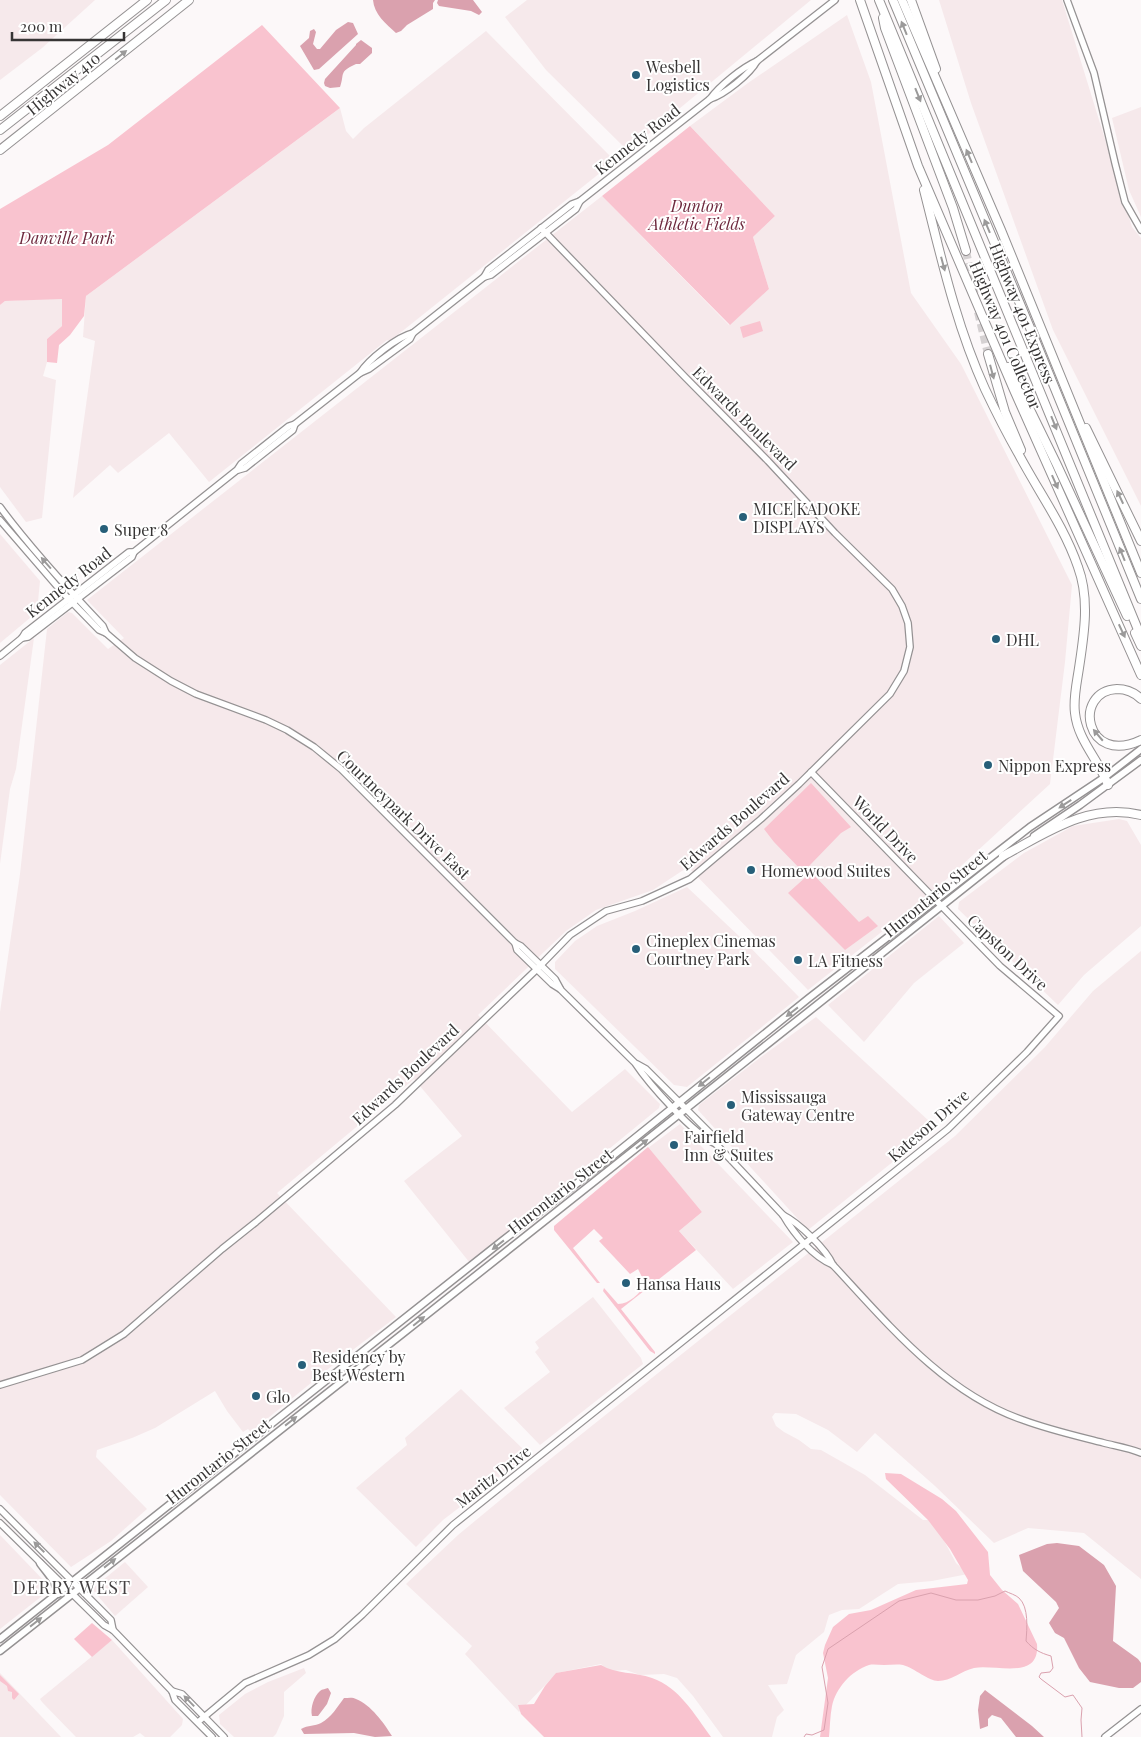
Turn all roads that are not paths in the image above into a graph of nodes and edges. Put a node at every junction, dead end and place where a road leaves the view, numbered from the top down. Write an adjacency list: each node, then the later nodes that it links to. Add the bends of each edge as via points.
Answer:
1 (147, 0): 11 (highway, Highway 410)
2 (166, 0): 15 (highway)
3 (189, 0): 16 (highway, Highway 410, one-way to 3)
4 (835, 0): 19 (main road, Kennedy Road, via 757,61 742,78 710,99 580,201 576,209)
5 (860, 0): 17 (highway, Highway 401 Collector)
6 (892, 0): 30 (highway, Highway 401 Express, one-way to 6)
7 (902, 0): 14 (highway)
8 (911, 0): 14 (highway)
9 (1067, 0): 18 (main road, via 1094,73 1125,202)
10 (879, 1): 20 (highway, via 885,28); 31 (highway, Highway 401 Express, one-way to 31)
11 (36, 86): 12 (highway); 13 (highway, Highway 410)
12 (0, 110)
13 (0, 116)
14 (955, 122): 23 (highway, one-way to 14)
15 (0, 130)
16 (0, 150)
17 (918, 166): 22 (highway, Highway 401 Collector); 24 (highway, one-way to 24, via 969,351 997,413)
18 (1141, 230)
19 (543, 231): 29 (main road, Kennedy Road, via 491,275 484,277 413,333 410,339 241,464 134,552 132,557); 39 (main road, Edwards Boulevard, via 892,589 902,606 908,623 910,647 904,671 890,694)
20 (966, 251)
21 (988, 354): 24 (highway, one-way to 24, via 1005,412)
22 (1000, 358): 32 (highway, via 1012,373 1058,465); 34 (highway, Highway 401 Collector, one-way to 34)
23 (1062, 378): 27 (highway, one-way to 23); 28 (highway)
24 (1037, 486): 40 (highway, via 1072,551 1082,578 1085,620 1075,713 1084,743)
25 (0, 507): 29 (main road, Courtneypark Drive East, one-way to 25)
26 (0, 520): 29 (main road, Courtneypark Drive East)
27 (1141, 541)
28 (1141, 573)
29 (73, 599): 33 (main road, Kennedy Road); 45 (main road, Courtneypark Drive East, via 99,630 171,681 287,730 341,768 521,946)
30 (1141, 599)
31 (1141, 637)
32 (1141, 646)
33 (0, 656)
34 (1141, 675)
35 (1141, 699): 36 (highway, one-way to 35, via 1122,746 1106,744 1094,733 1090,718 1093,704 1109,690 1130,691)
36 (1141, 740)
37 (1141, 749): 40 (main road, Hurontario Street)
38 (1141, 760): 40 (main road, Hurontario Street)
39 (811, 772): 43 (main road, World Drive); 45 (main road, Edwards Boulevard, via 690,879 642,901 606,911 570,935)
40 (1107, 781): 42 (main road, Hurontario Street); 43 (main road, Hurontario Street, one-way to 43, via 1030,827)
41 (1141, 815): 42 (highway, via 1124,811 1089,814 1058,826)
42 (1003, 856): 44 (main road, Hurontario Street)
43 (935, 900): 44 (main road, World Drive); 47 (main road, Hurontario Street, one-way to 47)
44 (941, 906): 46 (main road, Capston Drive, via 1000,966); 48 (main road, Hurontario Street)
45 (538, 967): 47 (main road, Courtneypark Drive East, via 555,979 561,990 646,1070); 53 (main road, Edwards Boulevard, via 401,1099 124,1334 82,1360)
46 (1059, 1016): 50 (main road, Kateson Drive, via 948,1129)
47 (676, 1104): 48 (main road, Courtneypark Drive East); 58 (main road, Hurontario Street, one-way to 58)
48 (683, 1112): 49 (main road, Courtneypark Drive East); 59 (main road, Hurontario Street, one-way to 48)
49 (783, 1215): 50 (main road); 51 (main road)
50 (811, 1238): 51 (main road, Kateson Drive); 52 (main road)
51 (805, 1243): 52 (main road, via 824,1262); 68 (main road, Maritz Drive, via 453,1525 335,1639 308,1656 245,1683)
52 (833, 1265): 54 (main road, via 914,1349 987,1405 1061,1433)
53 (0, 1385)
54 (1141, 1453)
55 (0, 1509): 58 (main road, one-way to 55)
56 (0, 1523): 57 (main road)
57 (40, 1563): 60 (main road); 62 (main road, via 56,1584)
58 (73, 1581): 59 (main road); 60 (main road, Hurontario Street)
59 (79, 1587): 61 (main road, Hurontario Street); 63 (main road, via 111,1620)
60 (66, 1588): 61 (main road); 62 (main road, Hurontario Street)
61 (72, 1593): 63 (main road); 65 (main road, Hurontario Street, one-way to 61)
62 (58, 1594): 64 (main road, Hurontario Street)
63 (113, 1630): 66 (main road)
64 (0, 1639)
65 (0, 1651)
66 (172, 1691): 68 (main road, one-way to 66, via 182,1694); 69 (main road, via 176,1700)
67 (1141, 1708): 72 (main road)
68 (204, 1716): 69 (main road, Maritz Drive); 71 (main road)
69 (198, 1722): 70 (main road)
70 (212, 1737)
71 (224, 1737)
72 (1105, 1737)

